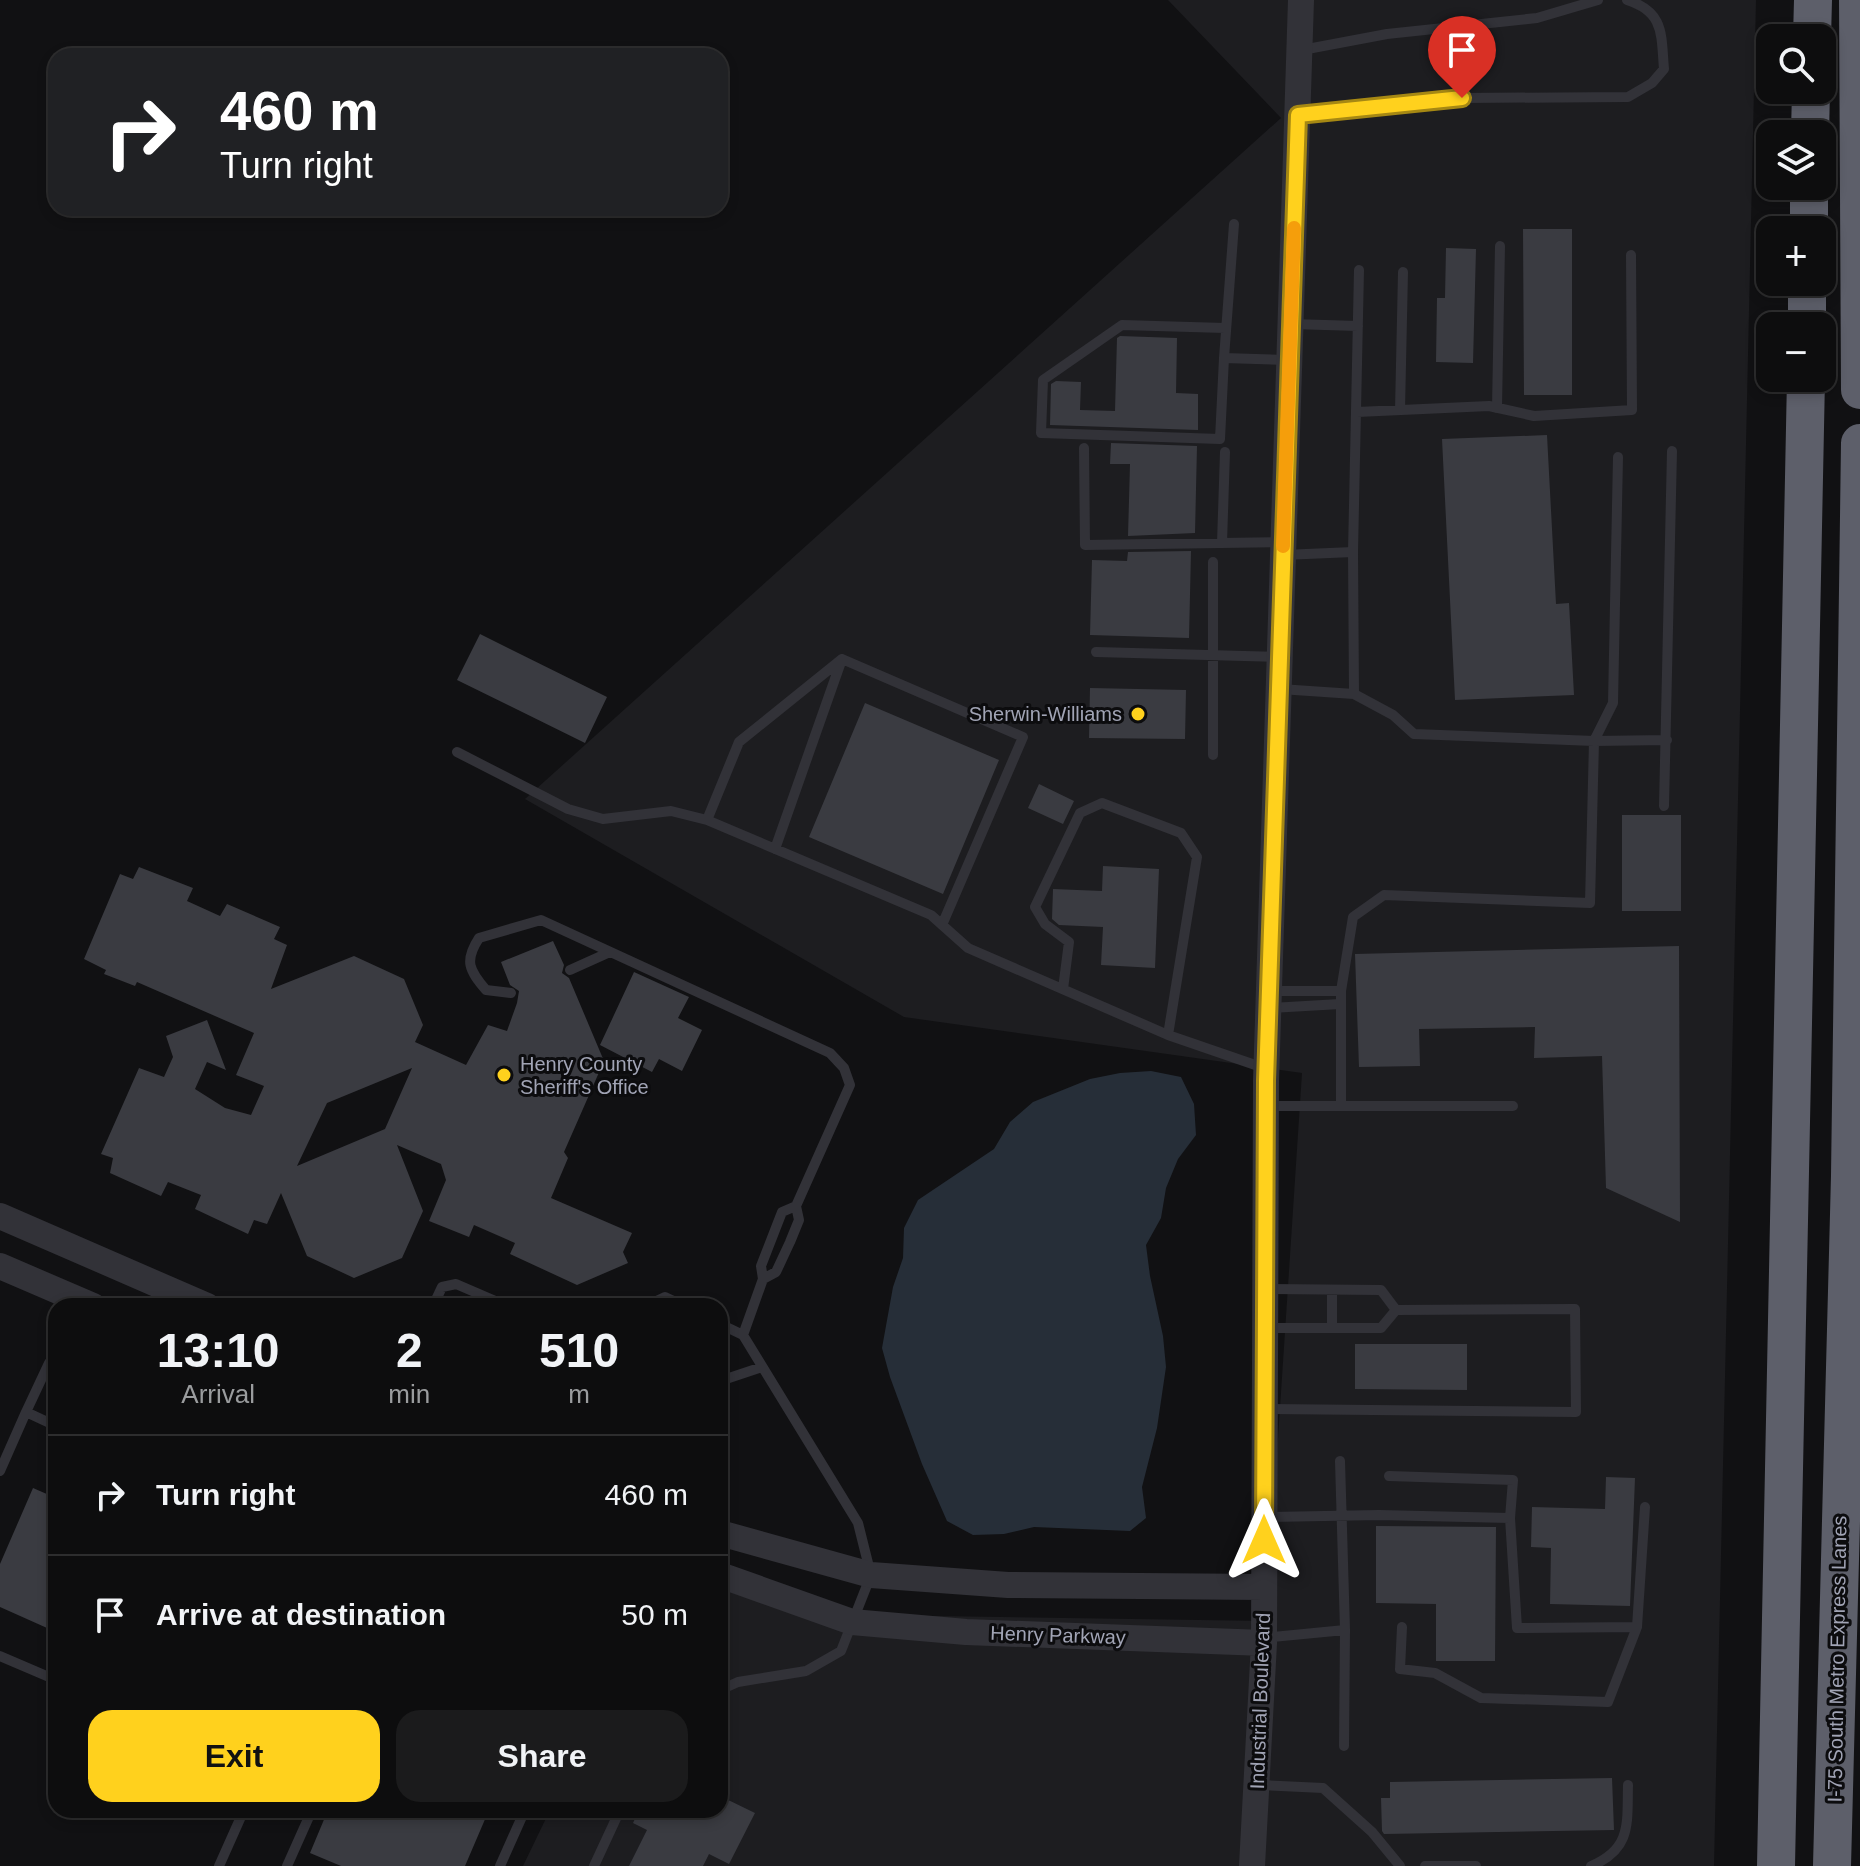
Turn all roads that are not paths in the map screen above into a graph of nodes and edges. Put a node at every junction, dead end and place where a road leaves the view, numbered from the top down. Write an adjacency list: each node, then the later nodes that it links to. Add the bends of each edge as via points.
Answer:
1 (1301, 0): 7 (street, Industrial Boulevard)
2 (1598, 0): 7 (lane, via 1537,18 1387,34)
3 (1627, 0): 8 (lane, via 1648,9 1660,25 1664,69 1628,97 1462,98)
4 (1813, 0): 6 (highway)
5 (1858, 0): 19 (highway)
6 (1812, 24)
7 (1300, 50): 8 (street, Industrial Boulevard)
8 (1298, 115): 14 (street, Industrial Boulevard)
9 (1234, 224): 16 (lane)
10 (1500, 246): 21 (lane)
11 (1631, 255): 21 (lane, via 1632,410 1534,416)
12 (1359, 270): 15 (lane)
13 (1403, 272): 22 (lane)
14 (1291, 324): 15 (lane); 18 (street, Industrial Boulevard)
15 (1358, 326): 23 (lane)
16 (1225, 328): 17 (lane); 17 (lane, via 1122,325 1043,380 1041,433 1220,439)
17 (1224, 358): 18 (lane)
18 (1289, 361): 30 (street, Industrial Boulevard)
19 (1860, 390)
20 (1806, 392): 115 (highway)
21 (1497, 408): 22 (lane)
22 (1400, 410): 23 (lane)
23 (1357, 412): 31 (lane)
24 (1860, 443): 116 (highway, I-75 South Metro Express Lanes, via 1850,1176)
25 (1084, 448): 29 (lane, via 1085,545)
26 (1672, 451): 39 (lane)
27 (1225, 452): 29 (lane)
28 (1618, 457): 40 (lane, via 1613,703)
29 (1222, 543): 30 (lane)
30 (1283, 548): 31 (lane); 35 (street, Industrial Boulevard)
31 (1353, 552): 38 (lane)
32 (1213, 562): 34 (lane)
33 (1096, 652): 34 (lane)
34 (1214, 656): 35 (lane); 42 (lane)
35 (1280, 657): 37 (street, Industrial Boulevard)
36 (842, 659): 44 (lane, via 739,742); 45 (lane); 46 (lane, via 1023,737)
37 (1279, 689): 38 (lane); 52 (street, Industrial Boulevard)
38 (1354, 694): 40 (lane, via 1393,715 1414,734)
39 (1667, 740): 40 (lane); 43 (lane)
40 (1594, 741): 50 (lane, via 1590,903 1384,895 1353,917)
41 (457, 752): 44 (lane, via 568,809 603,819 671,811)
42 (1213, 755)
43 (1664, 806)
44 (707, 820): 45 (lane)
45 (775, 849): 46 (lane, via 931,915)
46 (942, 925): 49 (lane, via 968,948)
47 (610, 952): 48 (lane); 51 (lane, via 541,920 479,938 470,952 471,972 486,990); 59 (lane, via 830,1053 844,1068 850,1085)
48 (570, 970)
49 (1063, 989): 54 (lane); 54 (lane, via 1069,942 1045,924 1035,907 1080,813 1102,803 1181,833 1197,857)
50 (1341, 991): 52 (lane); 53 (lane)
51 (511, 993)
52 (1269, 999): 53 (lane); 55 (street, Industrial Boulevard)
53 (1340, 1004): 57 (lane)
54 (1168, 1035): 55 (lane)
55 (1266, 1069): 56 (street, Industrial Boulevard)
56 (1266, 1106): 57 (lane); 63 (street, Industrial Boulevard)
57 (1341, 1106): 58 (lane)
58 (1513, 1106)
59 (796, 1206): 62 (lane, via 799,1220 790,1242 776,1272); 62 (lane, via 782,1212 761,1266)
60 (0, 1216): 66 (street)
61 (0, 1266): 65 (street)
62 (763, 1279): 73 (lane)
63 (1265, 1289): 64 (lane); 71 (street, Industrial Boulevard)
64 (1332, 1290): 69 (lane, via 1381,1290); 72 (lane)
65 (74, 1298)
66 (189, 1298)
67 (437, 1298): 68 (lane, via 442,1287 456,1284)
68 (488, 1298)
69 (1396, 1310): 72 (lane, via 1381,1328); 77 (lane, via 1575,1309 1576,1412)
70 (728, 1328): 73 (lane)
71 (1265, 1328): 72 (lane); 77 (street, Industrial Boulevard)
72 (1332, 1328)
73 (743, 1335): 75 (lane)
74 (48, 1365): 78 (lane)
75 (762, 1367): 76 (lane); 88 (lane, via 858,1523)
76 (728, 1378)
77 (1265, 1409): 85 (street, Industrial Boulevard)
78 (26, 1412): 79 (lane); 81 (lane)
79 (48, 1422)
80 (1340, 1461): 84 (lane)
81 (0, 1471)
82 (1389, 1476): 86 (lane, via 1513,1480)
83 (1645, 1507): 93 (lane)
84 (1340, 1516): 85 (lane); 86 (lane); 94 (lane)
85 (1264, 1517): 90 (street, Industrial Boulevard)
86 (1510, 1518): 93 (lane, via 1517,1628)
87 (728, 1535): 88 (street)
88 (871, 1575): 90 (street, via 1008,1585); 91 (lane)
89 (728, 1578): 91 (street, Henry Parkway)
90 (1264, 1587): 95 (street, Industrial Boulevard)
91 (852, 1622): 95 (street, Henry Parkway, via 966,1632); 98 (lane, via 841,1651 806,1671)
92 (1402, 1627): 93 (lane, via 1400,1669 1435,1673 1481,1698 1608,1702)
93 (1637, 1627)
94 (1345, 1630): 95 (lane); 99 (lane)
95 (1264, 1641): 100 (street, Industrial Boulevard)
96 (0, 1656): 97 (lane)
97 (48, 1677)
98 (728, 1686)
99 (1344, 1746)
100 (1257, 1784): 110 (street, Industrial Boulevard); 111 (lane, via 1323,1788)
101 (1628, 1785): 114 (lane, via 1627,1834 1604,1861)
102 (240, 1818): 106 (lane)
103 (308, 1818): 107 (lane)
104 (521, 1818): 108 (lane)
105 (616, 1818): 109 (lane)
106 (219, 1866)
107 (287, 1866)
108 (500, 1866)
109 (594, 1866)
110 (1252, 1866)
111 (1400, 1866)
112 (1425, 1866): 113 (lane)
113 (1476, 1866)
114 (1591, 1866)
115 (1776, 1866)
116 (1832, 1866)

